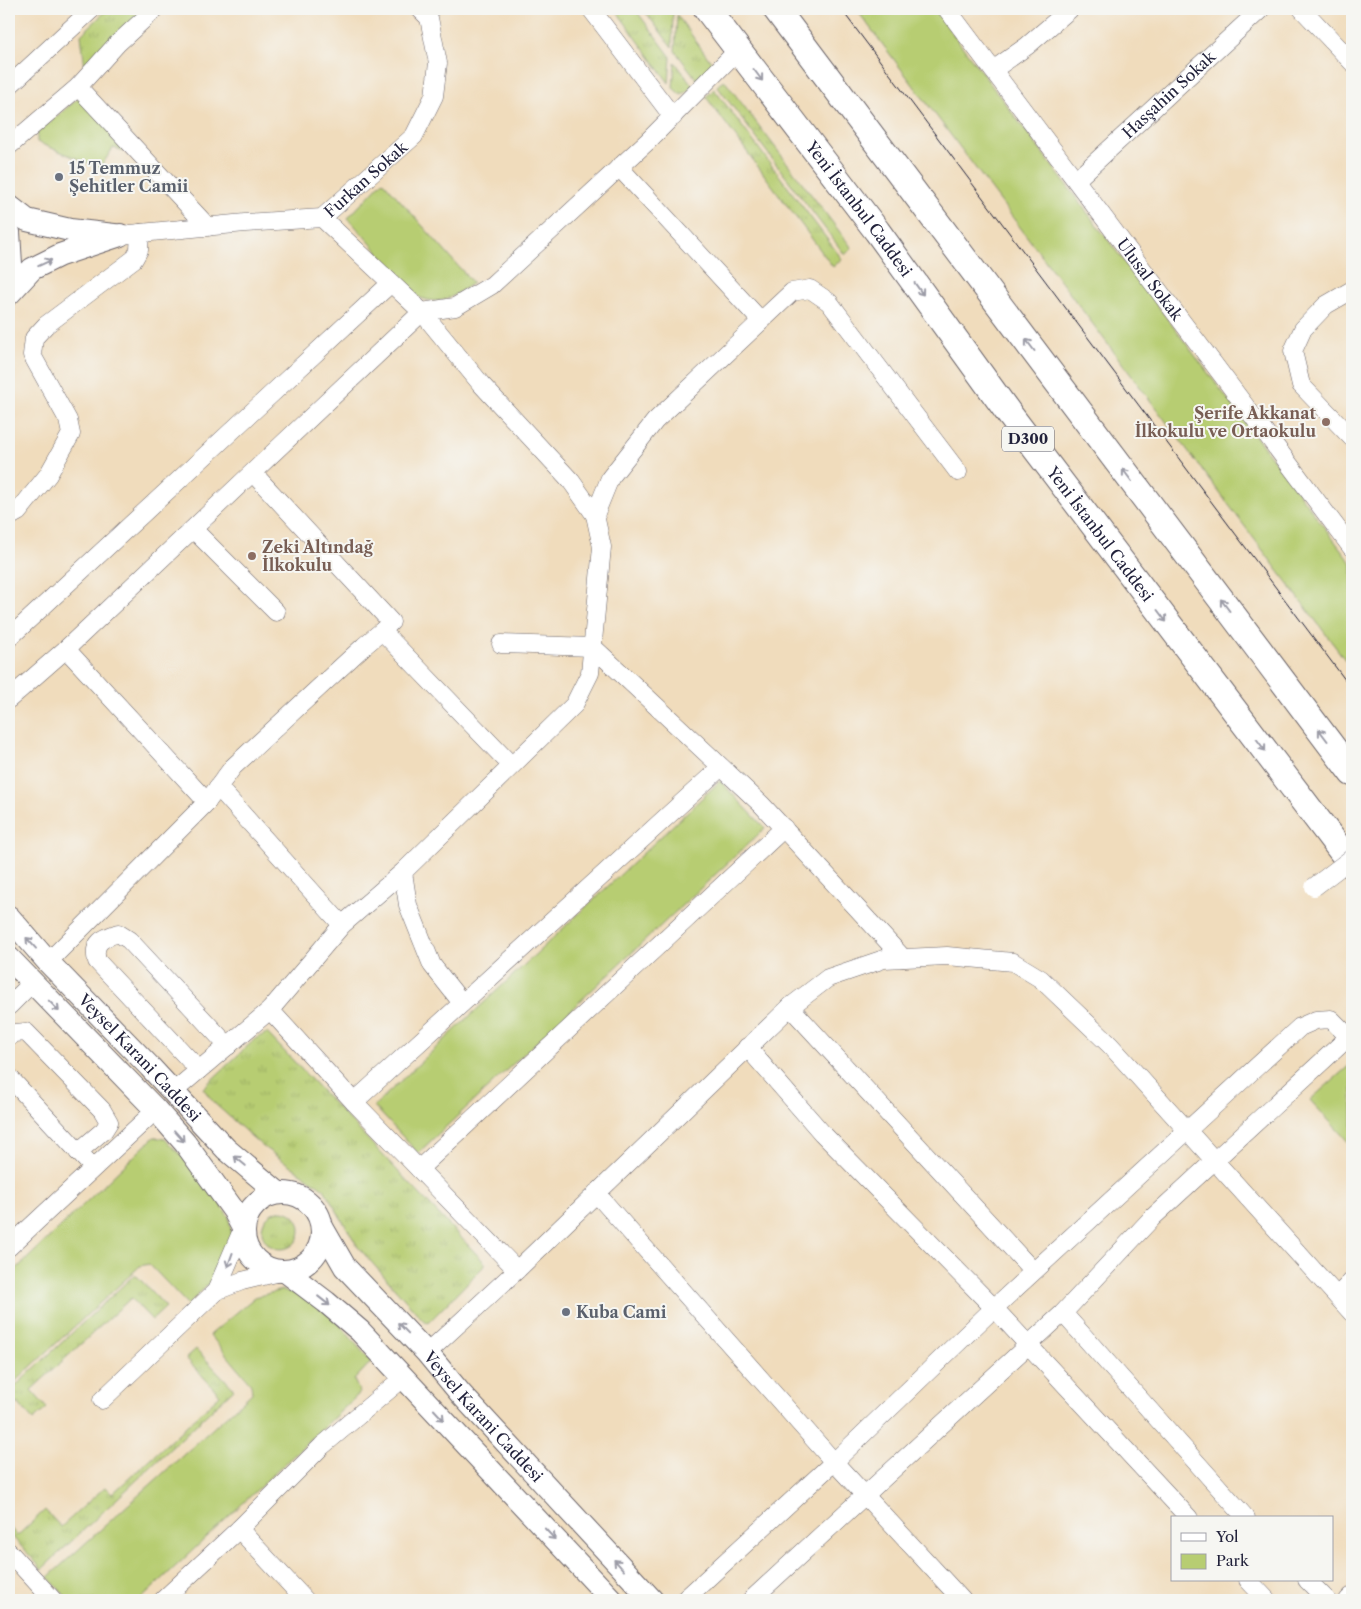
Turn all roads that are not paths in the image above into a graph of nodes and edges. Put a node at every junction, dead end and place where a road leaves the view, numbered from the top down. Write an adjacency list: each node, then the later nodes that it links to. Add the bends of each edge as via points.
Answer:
1 (92, 9): 14 (street)
2 (155, 9): 15 (street, via 116,44)
3 (420, 9): 21 (street, Furkan Sokak, via 428,18 438,63 434,96 414,136)
4 (591, 9): 16 (street)
5 (707, 9): 11 (highway, Yeni İstanbul Caddesi / D300)
6 (776, 9): 47 (highway, one-way to 6)
7 (947, 9): 13 (street, Ulusal Sokak)
8 (1070, 9): 13 (street)
9 (1261, 9): 19 (street, Hasşahin Sokak)
10 (1302, 9): 12 (street)
11 (739, 49): 16 (street); 52 (highway, Yeni İstanbul Caddesi / D300, one-way to 52, via 877,231 1010,415)
12 (1352, 62)
13 (993, 70): 19 (street, Ulusal Sokak)
14 (9, 86)
15 (78, 86): 17 (street); 22 (street)
16 (673, 117): 18 (street)
17 (9, 146)
18 (619, 167): 29 (street, via 492,285 455,307); 30 (street)
19 (1076, 180): 37 (street, Ulusal Sokak)
20 (9, 206): 24 (main road, via 27,220 70,230)
21 (322, 218): 22 (street, Furkan Sokak); 26 (street)
22 (208, 227): 24 (street, Furkan Sokak)
23 (9, 232): 25 (main road)
24 (130, 234): 28 (main road, one-way to 24, via 32,269 60,255); 35 (street, via 140,250 134,259 46,325 34,338 32,355 68,420 71,434 48,476 18,512)
25 (9, 274)
26 (390, 283): 29 (street); 40 (street)
27 (1352, 290): 31 (street, via 1326,305 1303,329 1293,351 1301,385)
28 (9, 294)
29 (422, 312): 33 (street); 34 (street, via 481,384 571,482)
30 (762, 321): 32 (street, via 792,292 810,289 829,302); 34 (street, via 655,421 610,478)
31 (1352, 438)
32 (958, 472)
33 (253, 473): 36 (street); 39 (street, via 390,622)
34 (595, 515): 42 (street, via 602,548)
35 (9, 517)
36 (194, 529): 38 (street); 43 (street)
37 (1352, 548)
38 (276, 612)
39 (382, 631): 45 (street); 48 (street, via 233,767)
40 (9, 638)
41 (501, 644): 42 (street)
42 (593, 647): 45 (street, via 590,673 574,705); 46 (street)
43 (66, 649): 44 (street); 49 (street)
44 (9, 699)
45 (511, 765): 53 (street)
46 (720, 768): 50 (street); 61 (street)
47 (1352, 774)
48 (218, 787): 49 (street); 56 (street)
49 (207, 802): 59 (street)
50 (784, 828): 58 (street); 78 (street)
51 (1352, 858): 54 (street, bridge)
52 (1352, 865)
53 (403, 872): 56 (street); 61 (street, via 408,905 432,965)
54 (1314, 887)
55 (9, 917): 59 (main road, Veysel Karani Caddesi, one-way to 55)
56 (342, 925): 64 (street)
57 (9, 958): 60 (main road, Veysel Karani Caddesi)
58 (903, 958): 63 (street, via 884,959 828,978); 74 (street, via 947,956 1013,962 1041,978 1110,1045)
59 (48, 962): 71 (main road, Veysel Karani Caddesi)
60 (32, 983): 62 (street); 73 (main road, Veysel Karani Caddesi, one-way to 73)
61 (462, 1003): 72 (street)
62 (9, 1006)
63 (790, 1007): 68 (street); 86 (street)
64 (270, 1010): 67 (street); 72 (street)
65 (1350, 1036): 74 (street, via 1331,1018 1300,1027); 76 (street)
66 (9, 1037): 75 (street, via 26,1032 102,1110 109,1122)
67 (228, 1046): 69 (street); 69 (street, via 129,940 118,933 106,937 96,946 97,961)
68 (747, 1047): 80 (street); 90 (street, via 822,1133)
69 (199, 1070): 71 (street)
70 (9, 1077): 75 (street)
71 (173, 1092): 79 (main road, Veysel Karani Caddesi, one-way to 71, via 226,1149)
72 (354, 1102): 78 (street)
73 (156, 1110): 77 (street); 82 (main road, Veysel Karani Caddesi, one-way to 82, via 185,1143)
74 (1188, 1131): 76 (street); 86 (street)
75 (78, 1152): 77 (street)
76 (1214, 1161): 89 (street); 91 (street, via 1152,1218)
77 (94, 1168): 83 (street)
78 (419, 1169): 84 (street)
79 (278, 1192): 81 (main road, via 302,1197 319,1215); 82 (main road, via 255,1204 247,1215)
80 (596, 1193): 84 (street); 97 (street)
81 (322, 1227): 85 (main road, via 321,1240 313,1256 298,1268); 94 (main road, Veysel Karani Caddesi, one-way to 81, via 345,1267)
82 (244, 1228): 85 (main road, via 250,1254 260,1264); 88 (street, one-way to 88)
83 (9, 1247)
84 (516, 1270): 94 (street)
85 (285, 1271): 88 (street); 95 (main road, Veysel Karani Caddesi, one-way to 95, via 360,1332)
86 (1033, 1271): 90 (street)
87 (1352, 1281): 89 (street)
88 (216, 1291): 96 (street)
89 (1337, 1296): 92 (street)
90 (994, 1308): 93 (street); 97 (street)
91 (1063, 1313): 93 (street); 100 (street)
92 (1352, 1313)
93 (1028, 1346): 98 (street); 99 (street)
94 (427, 1353): 110 (main road, Veysel Karani Caddesi, one-way to 94)
95 (403, 1378): 101 (street, via 322,1446); 109 (main road, Veysel Karani Caddesi, one-way to 109)
96 (102, 1400)
97 (834, 1462): 98 (street); 111 (street)
98 (865, 1496): 112 (street); 113 (street)
99 (1188, 1516)
100 (1244, 1516)
101 (239, 1529): 107 (street); 108 (street)
102 (9, 1552): 106 (street)
103 (1250, 1582): 114 (street)
104 (1309, 1582): 115 (street)
105 (1352, 1596): 116 (street)
106 (53, 1600)
107 (163, 1600)
108 (305, 1600)
109 (612, 1600)
110 (652, 1600)
111 (684, 1600)
112 (751, 1600)
113 (962, 1600)
114 (1267, 1600)
115 (1327, 1600)
116 (1348, 1600)

